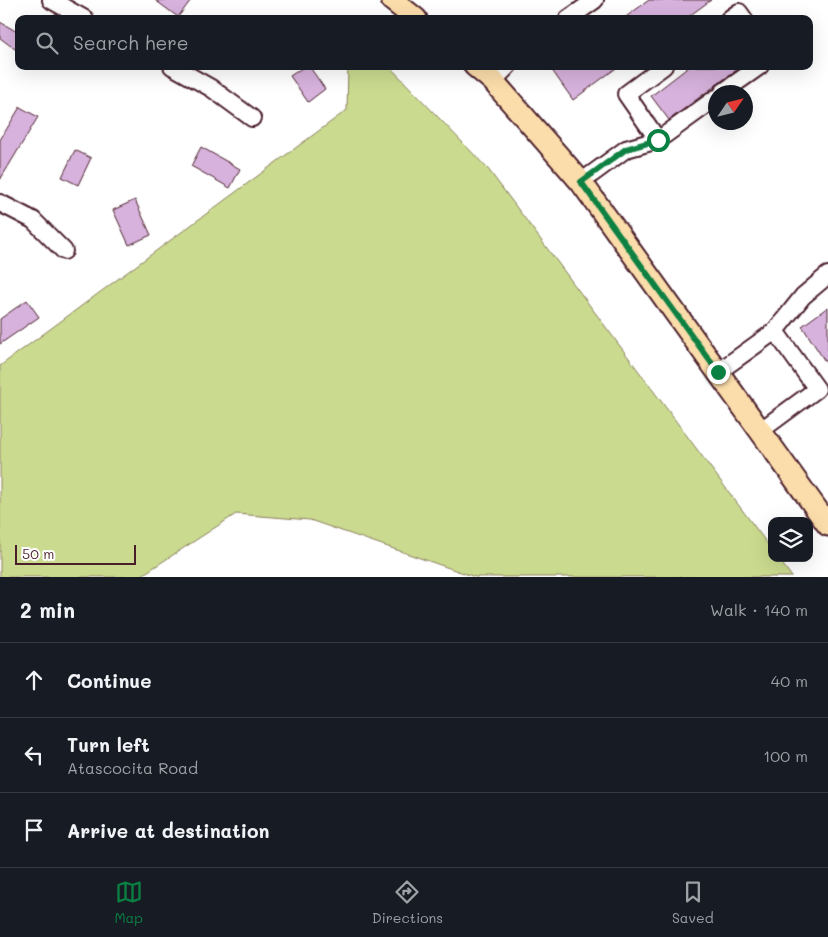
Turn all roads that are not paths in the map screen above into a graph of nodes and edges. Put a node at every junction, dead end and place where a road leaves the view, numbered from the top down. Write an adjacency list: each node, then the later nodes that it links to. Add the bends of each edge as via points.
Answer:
1 (51, 0): 4 (street)
2 (392, 0): 5 (main road)
3 (595, 0): 6 (street)
4 (78, 15)
5 (411, 15)
6 (574, 15)
7 (179, 70): 13 (street, via 211,88)
8 (659, 70): 14 (street, via 626,94)
9 (754, 70): 11 (street)
10 (500, 73): 15 (main road)
11 (733, 85)
12 (708, 104): 14 (street)
13 (252, 118)
14 (658, 140): 15 (street, via 626,149)
15 (581, 182): 20 (main road)
16 (0, 203): 17 (street, via 33,220)
17 (64, 251)
18 (828, 276): 19 (street, via 803,296)
19 (775, 331): 20 (street); 21 (street)
20 (718, 372): 22 (main road)
21 (823, 386): 22 (street)
22 (760, 430): 23 (main road)
23 (828, 525)

